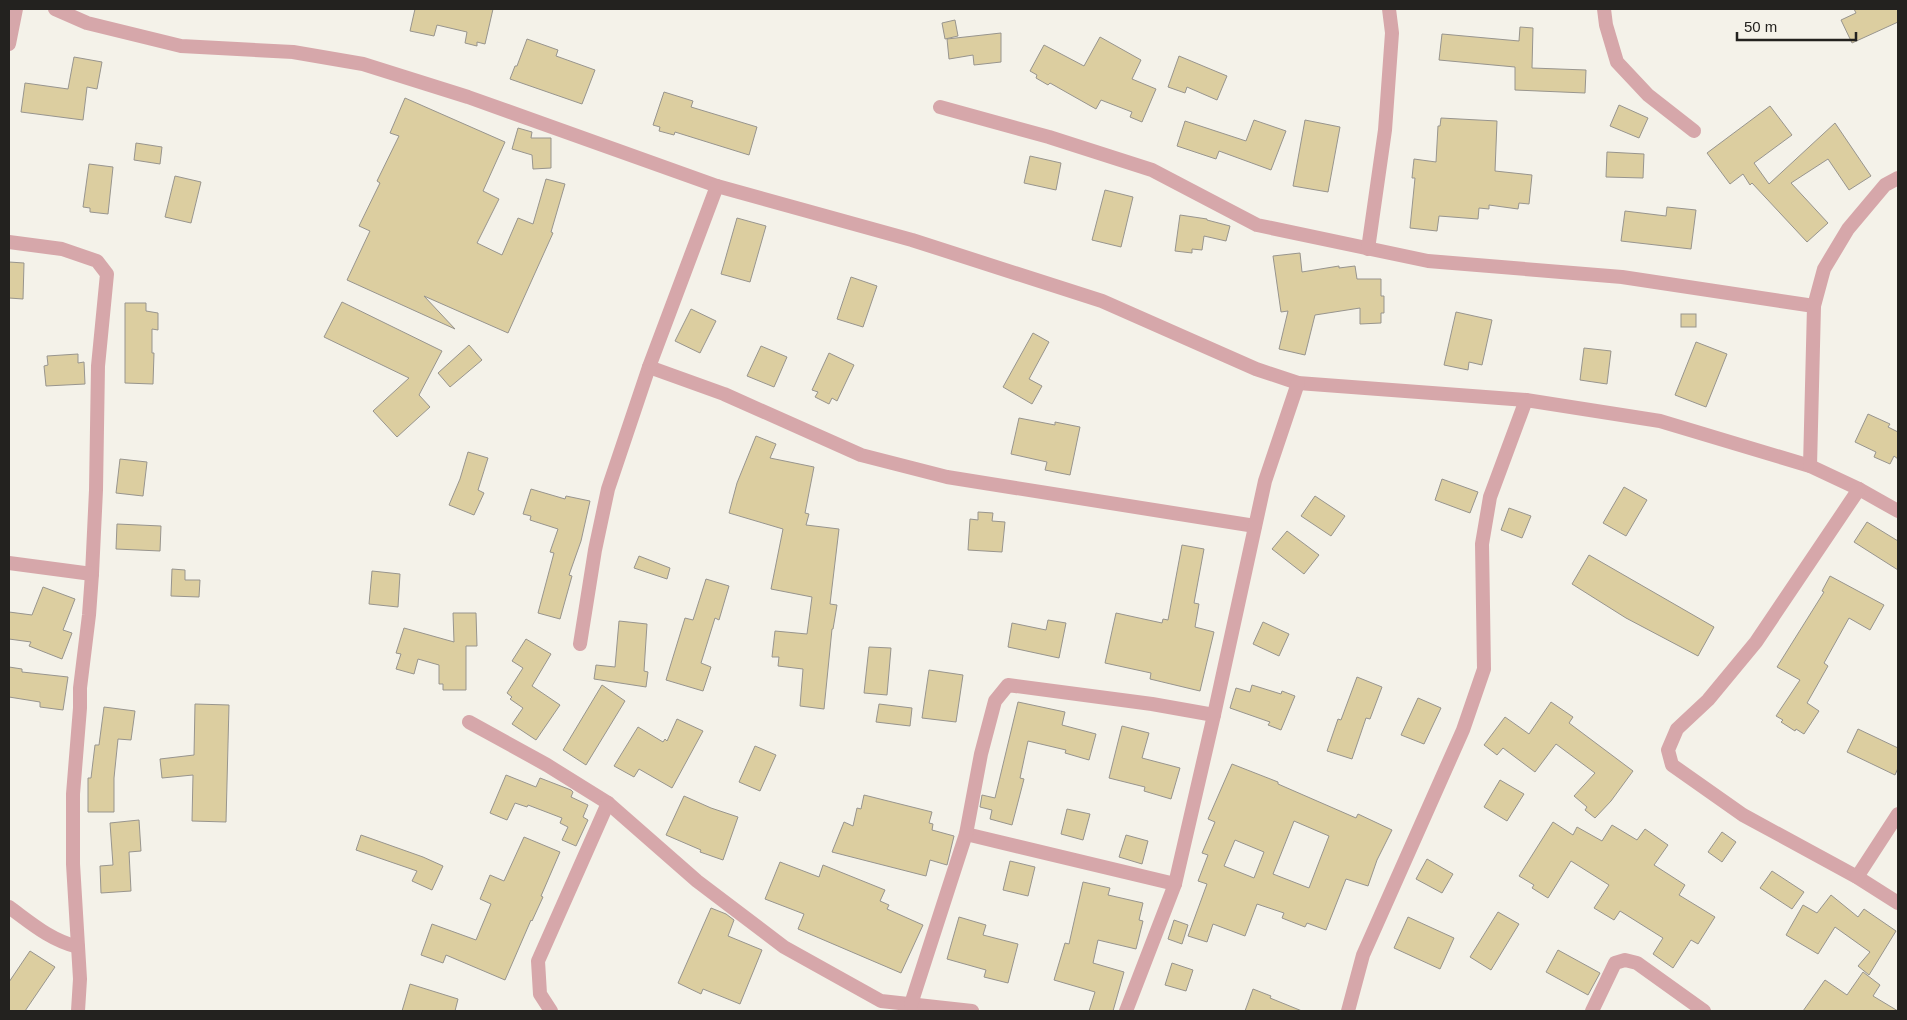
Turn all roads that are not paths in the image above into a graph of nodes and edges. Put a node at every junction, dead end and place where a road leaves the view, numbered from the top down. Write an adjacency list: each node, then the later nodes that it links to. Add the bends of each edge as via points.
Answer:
1 (16, 9): 5 (street)
2 (55, 9): 9 (street, via 87,23 181,46 293,52 363,64 468,97)
3 (1389, 9): 11 (street, via 1392,33 1386,130)
4 (1604, 9): 7 (street, via 1617,62 1648,95)
5 (9, 44)
6 (940, 108): 11 (street, via 1049,137 1152,170 1256,226)
7 (1694, 131)
8 (1898, 178): 12 (street, via 1886,185 1848,230 1824,269)
9 (718, 186): 13 (street); 14 (street, via 912,240 1102,301 1256,369)
10 (9, 242): 21 (street, via 62,248 97,262 107,274 98,366)
11 (1368, 248): 12 (street, via 1428,261 1622,278)
12 (1814, 306): 16 (street)
13 (649, 367): 19 (street, via 724,394 861,455 937,475); 22 (street, via 608,489)
14 (1298, 383): 15 (street); 19 (street, via 1264,481)
15 (1526, 400): 16 (street, via 1660,421); 38 (street, via 1490,497 1482,544 1484,669 1464,730 1364,955)
16 (1810, 466): 17 (street)
17 (1859, 489): 18 (street); 28 (street, via 1756,642 1708,700 1677,729 1668,750 1672,765 1743,816)
18 (1898, 511)
19 (1255, 526): 23 (street)
20 (9, 563): 21 (street)
21 (92, 574): 32 (street, via 73,794 72,864)
22 (580, 644)
23 (1214, 715): 27 (street, via 1008,685 995,701); 29 (street)
24 (469, 722): 25 (street)
25 (608, 803): 33 (street, via 697,882 784,947 880,1001); 35 (street, via 538,962 540,994)
26 (1898, 814): 28 (street)
27 (966, 834): 29 (street); 33 (street)
28 (1857, 877): 30 (street)
29 (1175, 884): 37 (street)
30 (1898, 903)
31 (9, 907): 32 (street, via 47,935)
32 (78, 947): 34 (street)
33 (911, 1004): 36 (street)
34 (78, 1011)
35 (551, 1011)
36 (972, 1011)
37 (1126, 1011)
38 (1348, 1011)
39 (1592, 1011): 40 (street, via 1615,963 1625,960 1636,963)
40 (1704, 1011)

